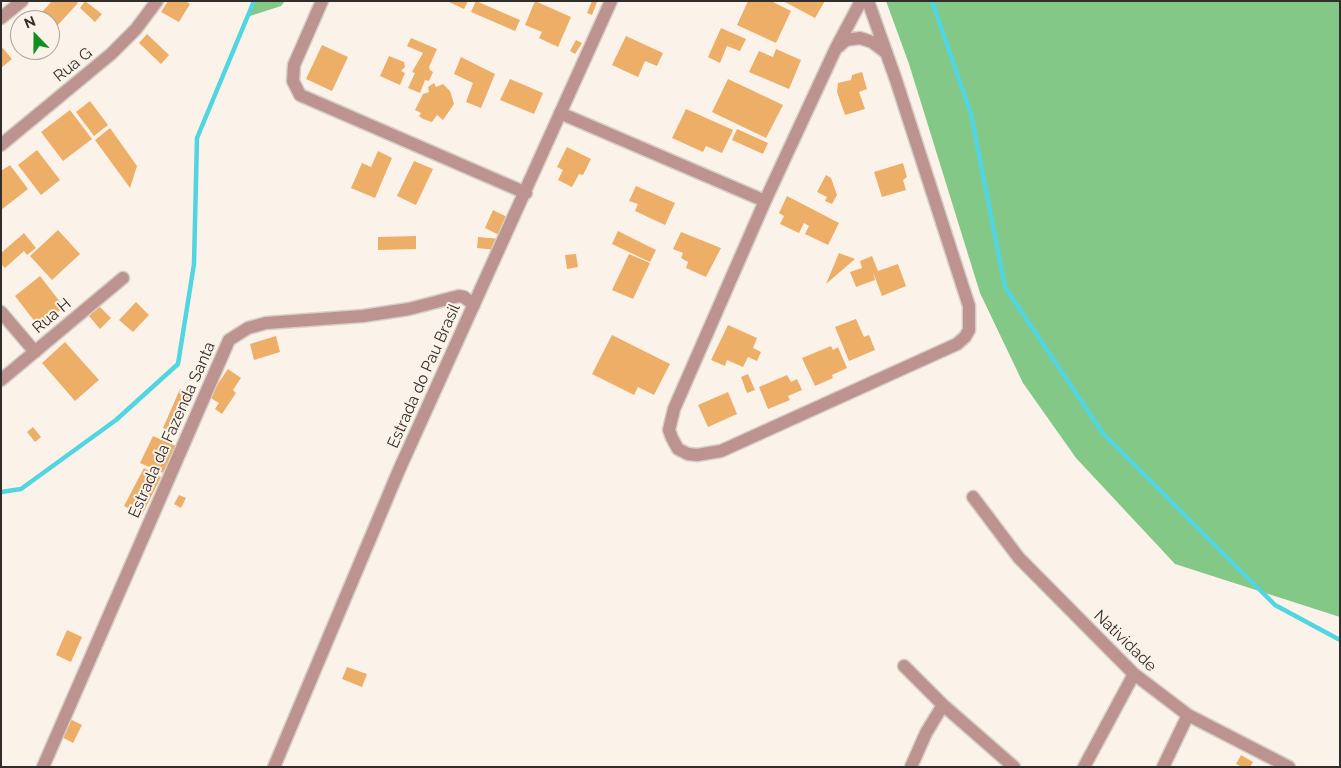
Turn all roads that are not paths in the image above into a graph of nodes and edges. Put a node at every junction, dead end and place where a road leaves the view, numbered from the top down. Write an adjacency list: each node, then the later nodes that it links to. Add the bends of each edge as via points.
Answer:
1 (22, 1): 7 (street)
2 (157, 1): 11 (street, Rua G, via 111,54)
3 (322, 1): 12 (street, via 294,65 293,81 300,95)
4 (611, 1): 10 (street, Estrada do Pau Brasil)
5 (861, 1): 8 (street)
6 (868, 1): 9 (street)
7 (1, 18)
8 (836, 48): 9 (street, via 846,40 860,38); 13 (street)
9 (884, 51): 13 (street, via 969,306 969,330 957,344 721,451 688,454 678,449 669,430 674,409)
10 (560, 112): 12 (street, Estrada do Pau Brasil); 13 (street)
11 (1, 144)
12 (526, 193): 15 (street, Estrada do Pau Brasil)
13 (765, 201)
14 (124, 278): 17 (street, Rua H)
15 (474, 305): 24 (street, Estrada da Fazenda Santa, via 459,296 409,309 363,316 266,323 248,328 229,340); 25 (street, Estrada do Pau Brasil, via 399,470)
16 (1, 312): 17 (street)
17 (35, 352): 18 (street, Rua H)
18 (1, 380)
19 (973, 497): 21 (street, Natividade, via 1019,558)
20 (904, 666): 22 (street)
21 (1134, 674): 23 (street, Natividade); 28 (street)
22 (943, 705): 26 (street); 27 (street)
23 (1188, 715): 29 (street); 30 (street, Natividade)
24 (43, 767)
25 (274, 767)
26 (911, 767)
27 (1014, 767)
28 (1084, 767)
29 (1162, 767)
30 (1289, 767)

